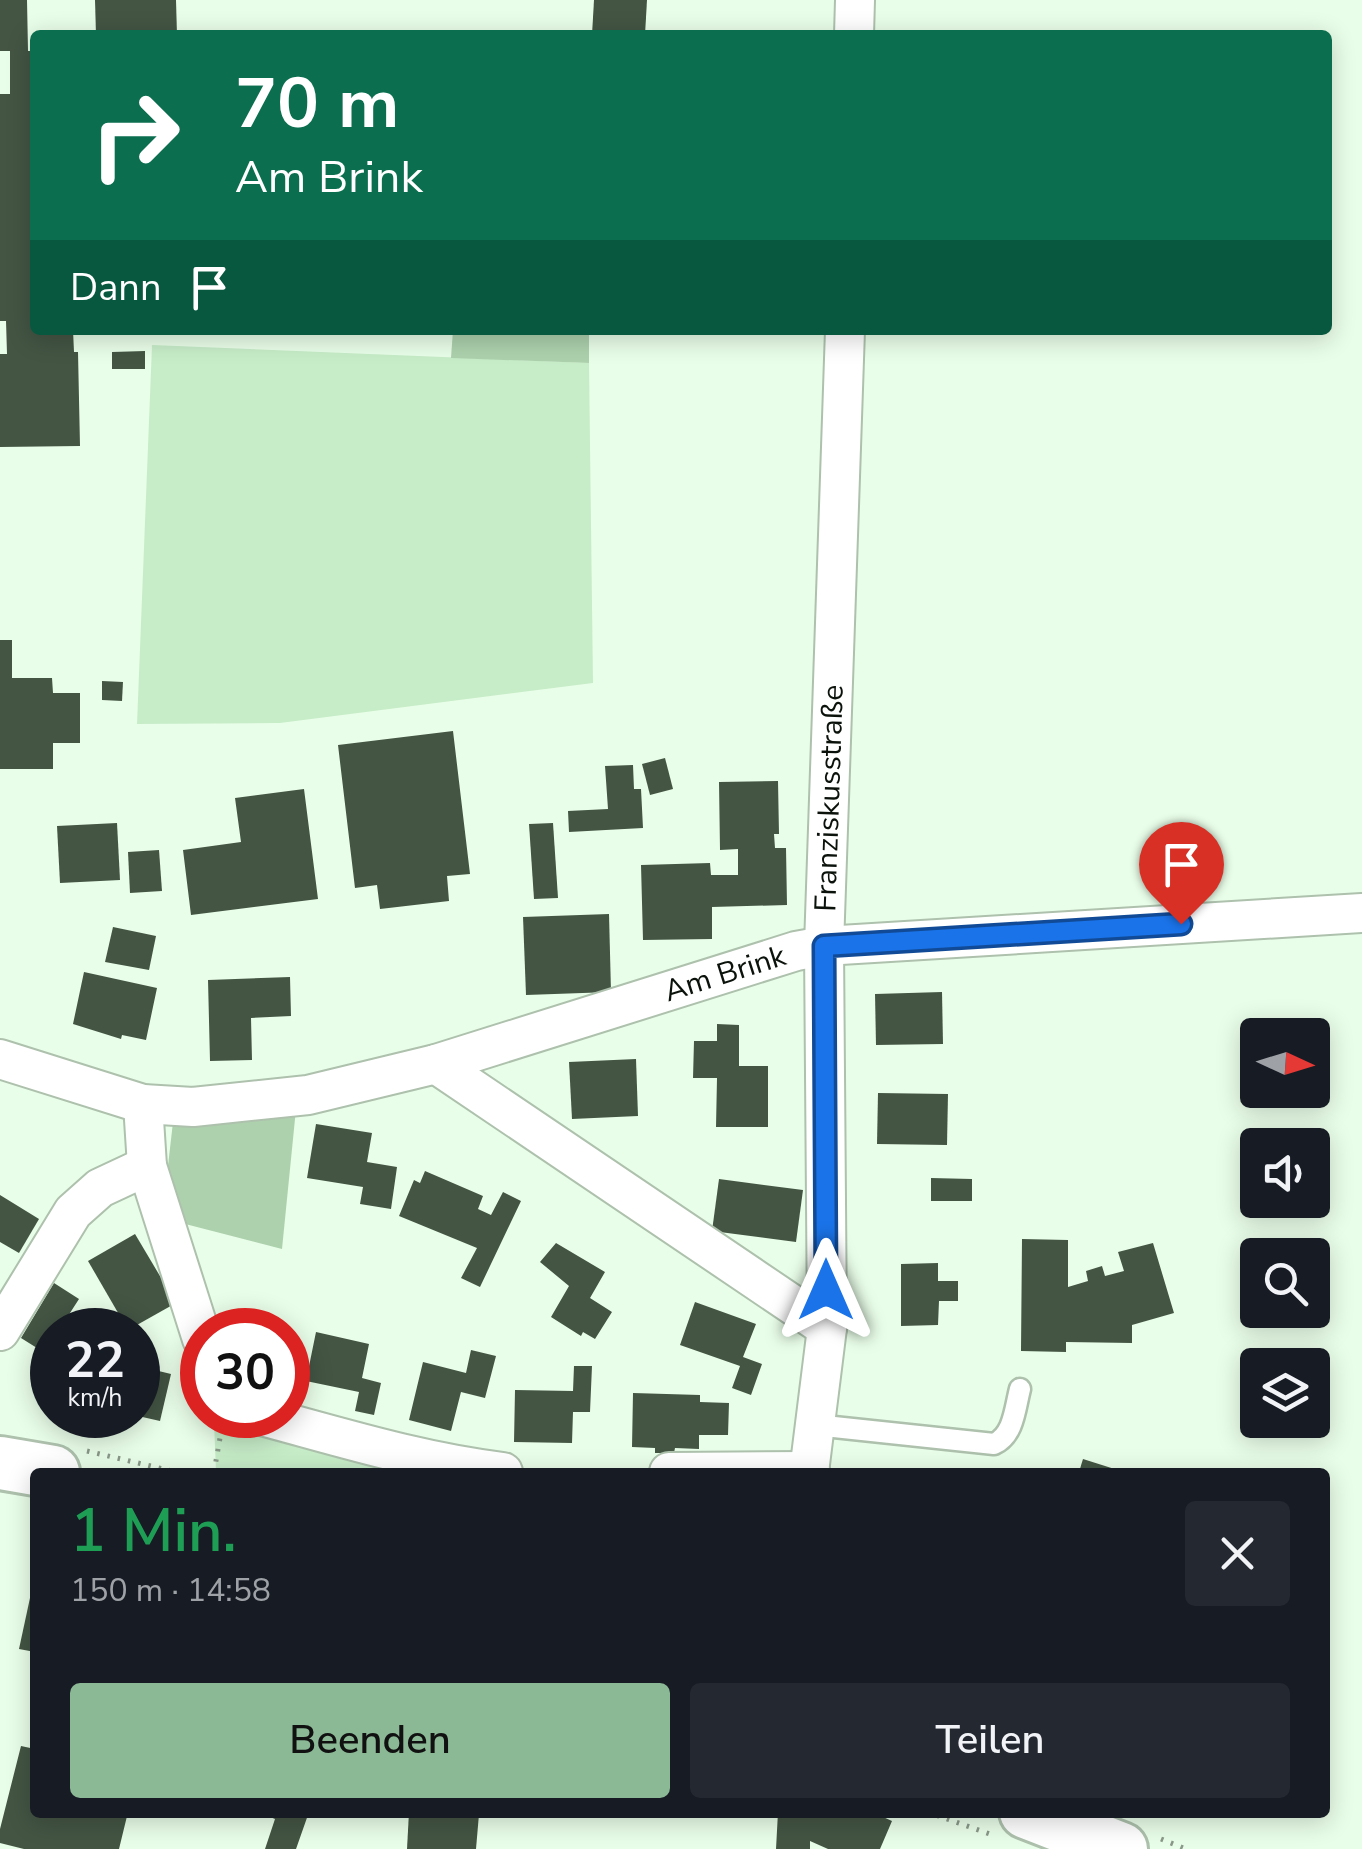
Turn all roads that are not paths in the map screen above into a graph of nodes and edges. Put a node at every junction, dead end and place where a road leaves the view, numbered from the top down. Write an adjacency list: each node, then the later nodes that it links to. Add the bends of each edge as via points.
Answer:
1 (855, 0): 2 (street)
2 (854, 30)
3 (845, 335): 5 (street, Franziskusstraße)
4 (1362, 913): 5 (street, Am Brink)
5 (824, 946): 7 (street, Am Brink); 11 (street, Franziskusstraße)
6 (0, 1059): 8 (street, Am Brink)
7 (436, 1064): 8 (street, Am Brink, via 308,1095); 11 (street)
8 (143, 1104): 9 (street)
9 (147, 1166): 10 (street); 12 (street, via 100,1188 73,1212)
10 (192, 1308)
11 (827, 1328): 14 (street, Franziskusstraße)
12 (0, 1331)
13 (1020, 1388): 14 (lane, via 1010,1430 994,1444)
14 (816, 1425): 19 (street, Franziskusstraße)
15 (310, 1429): 18 (street)
16 (0, 1463): 17 (main road)
17 (30, 1468)
18 (476, 1468)
19 (810, 1468)
20 (1014, 1825): 21 (main road)
21 (1121, 1849)

